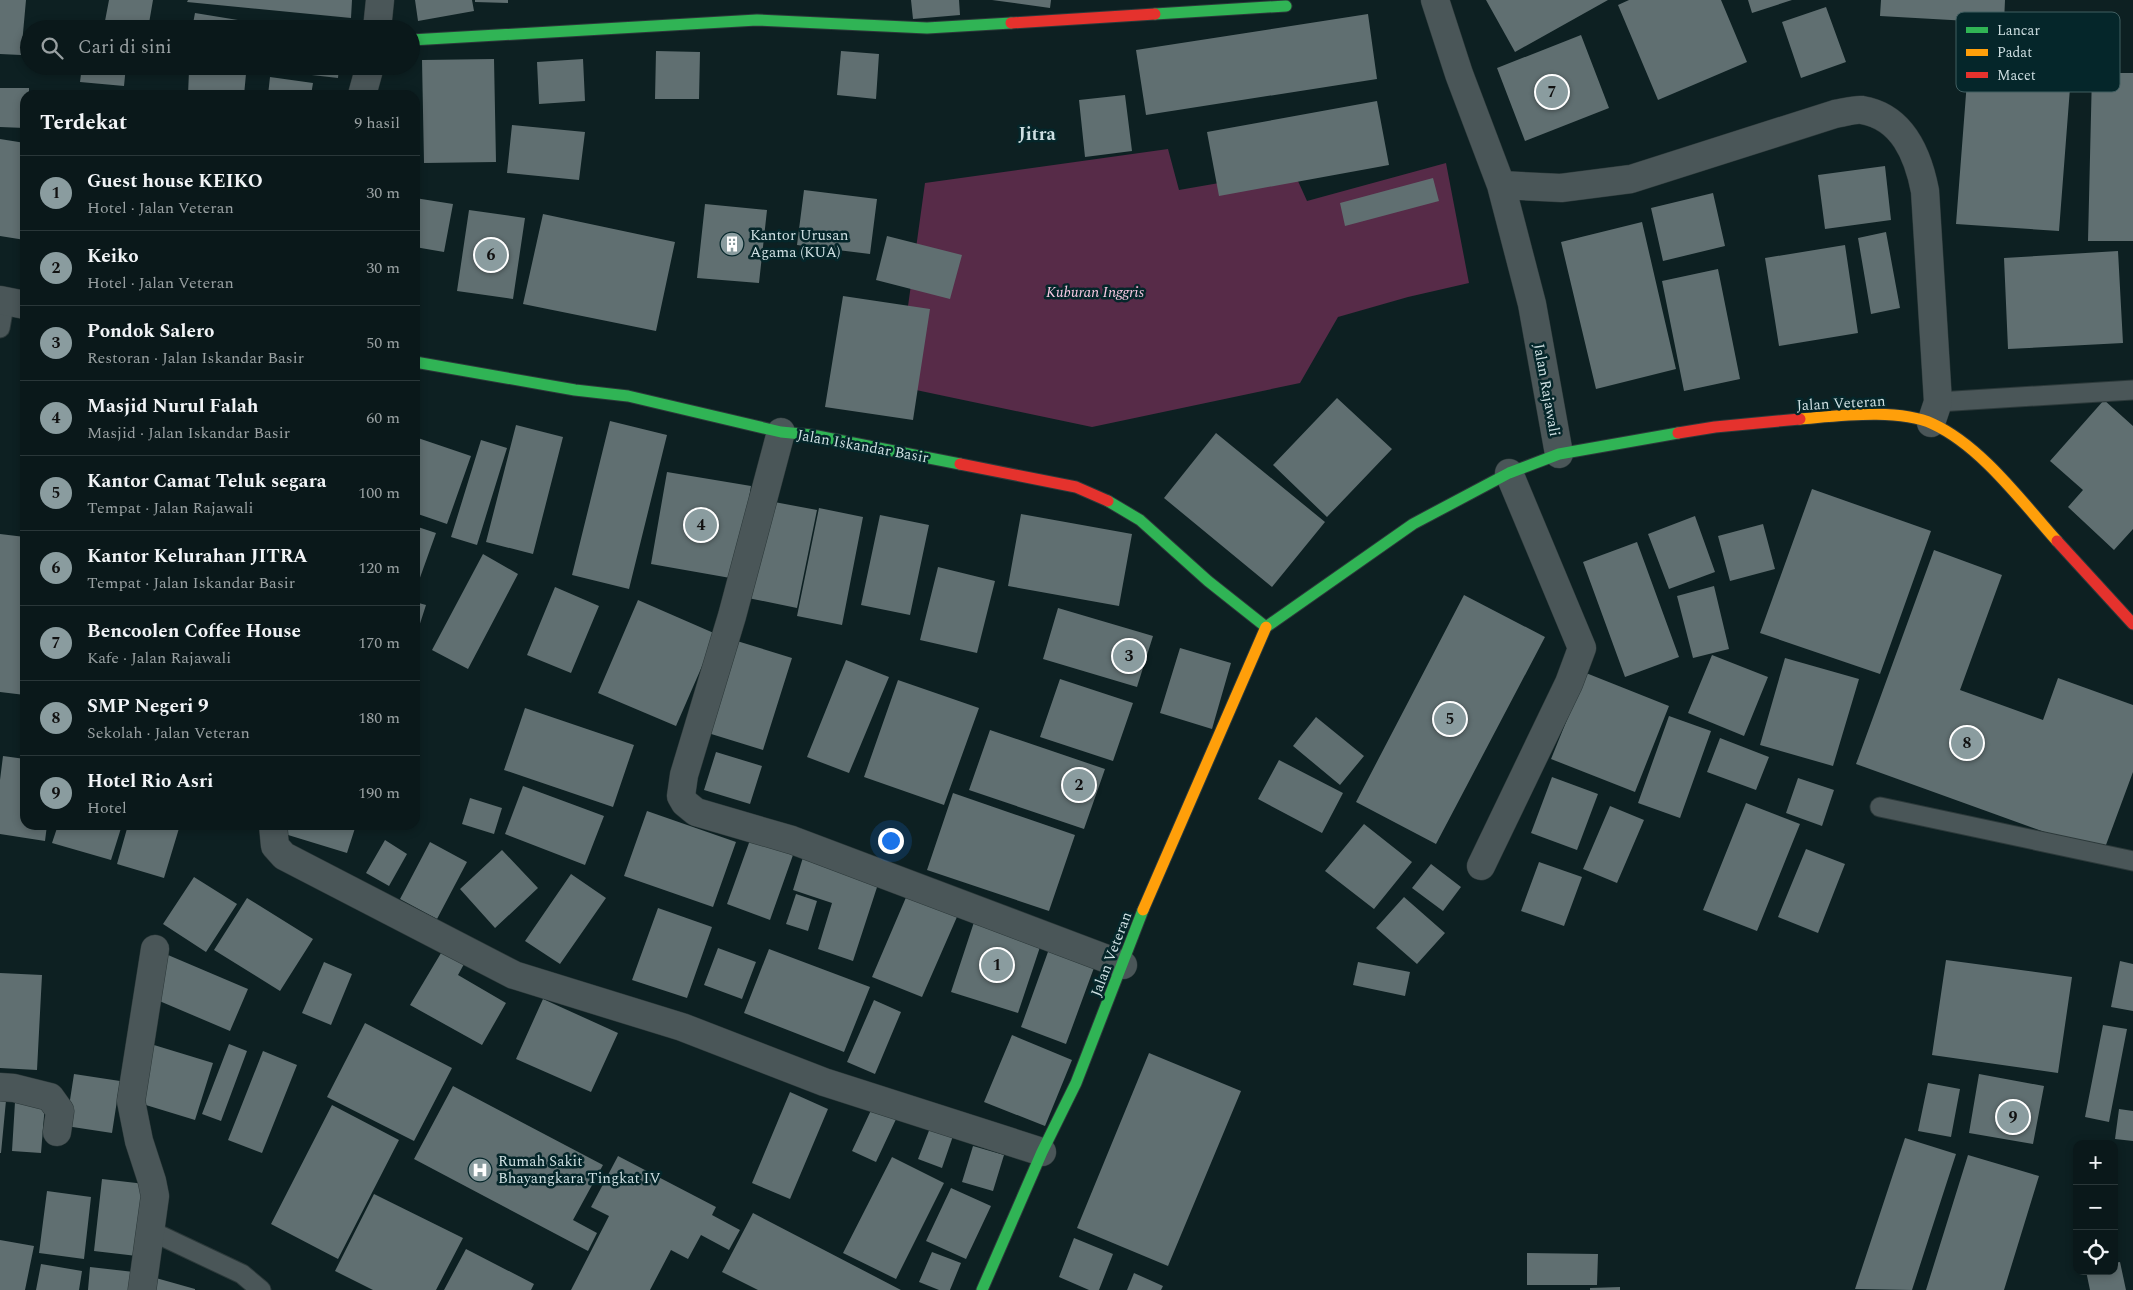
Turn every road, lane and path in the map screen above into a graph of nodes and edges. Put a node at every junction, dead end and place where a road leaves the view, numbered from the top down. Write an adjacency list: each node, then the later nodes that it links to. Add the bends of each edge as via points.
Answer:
1 (380, 0): 4 (street)
2 (1435, 0): 8 (street, Jalan Rajawali)
3 (1286, 6): 5 (street, via 927,28 757,20)
4 (378, 20)
5 (420, 39)
6 (368, 75): 7 (street)
7 (363, 90)
8 (1501, 185): 13 (street, via 1561,188 1630,179 1835,114 1861,110 1883,117 1908,139 1921,170 1925,191); 15 (street, Jalan Rajawali, via 1532,304)
9 (10, 302): 10 (lane)
10 (0, 328)
11 (420, 363): 14 (street, Jalan Iskandar Basir, via 628,396)
12 (2133, 390): 13 (lane)
13 (1934, 412): 15 (street, Jalan Veteran, via 1895,416 1860,414 1715,427); 17 (street, Jalan Veteran, via 1983,460)
14 (781, 432): 18 (street, Jalan Iskandar Basir, via 850,442 1076,487 1140,520); 24 (street, via 732,616 684,775 683,800 696,812 792,840)
15 (1559, 454): 16 (street, Jalan Rajawali)
16 (1508, 473): 18 (street, Jalan Rajawali, via 1413,524); 22 (street, via 1582,648 1569,683)
17 (2133, 624)
18 (1266, 627): 24 (street, Jalan Veteran, via 1158,872)
19 (1880, 807): 21 (lane)
20 (273, 830): 27 (street, via 275,846 284,856 514,975 682,1027 824,1082)
21 (2133, 861)
22 (1481, 866)
23 (155, 949): 28 (street, via 130,1101 154,1187)
24 (1123, 964): 27 (street, Jalan Veteran, via 1076,1083)
25 (0, 1087): 26 (street, via 50,1097 60,1112)
26 (58, 1132)
27 (1042, 1152): 31 (street, Jalan Veteran)
28 (151, 1231): 29 (street); 30 (lane, via 242,1274)
29 (142, 1290)
30 (261, 1290)
31 (982, 1290)

